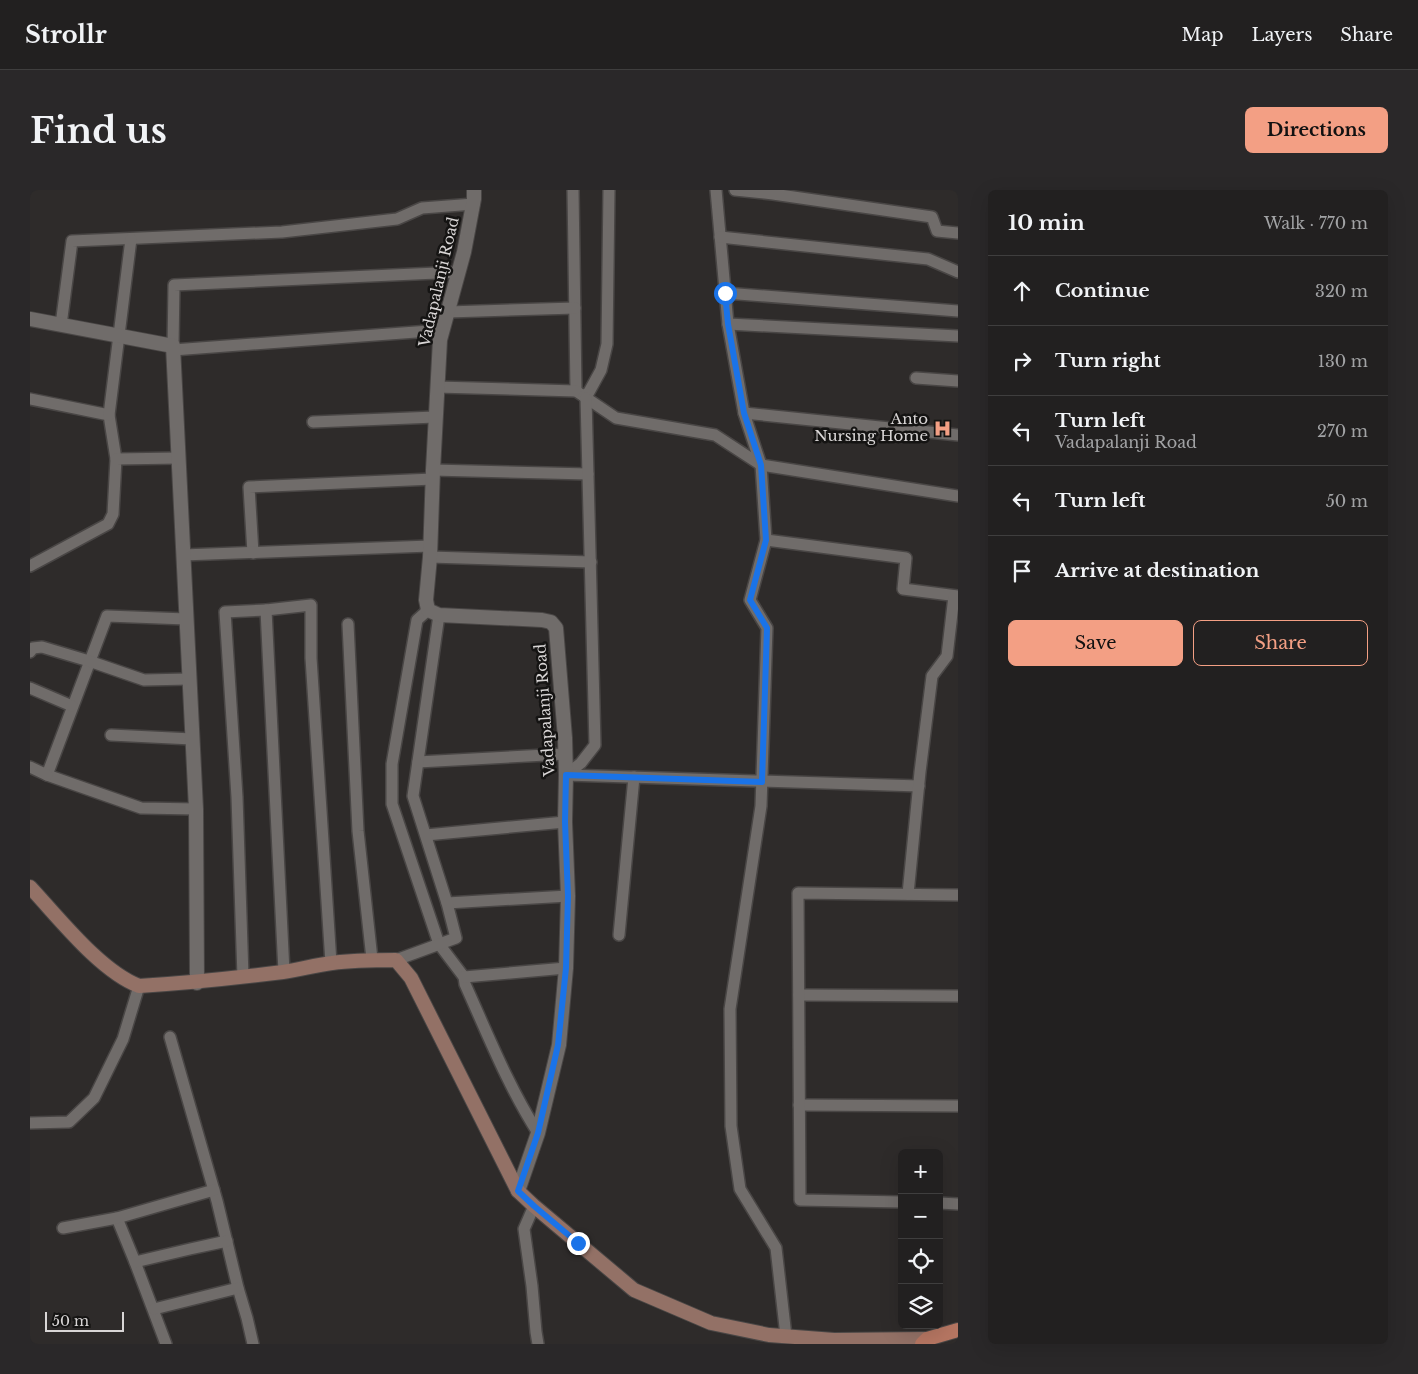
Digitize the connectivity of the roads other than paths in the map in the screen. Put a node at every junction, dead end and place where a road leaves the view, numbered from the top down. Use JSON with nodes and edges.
{"nodes":[{"id":1,"x":573,"y":190,"type":"edge"},
{"id":2,"x":609,"y":190,"type":"edge"},
{"id":3,"x":716,"y":190,"type":"edge"},
{"id":4,"x":734,"y":190,"type":"edge"},
{"id":5,"x":474,"y":197,"type":"edge"},
{"id":6,"x":958,"y":233,"type":"edge"},
{"id":7,"x":720,"y":237,"type":"junction"},
{"id":8,"x":131,"y":239,"type":"junction"},
{"id":9,"x":459,"y":272,"type":"junction"},
{"id":10,"x":958,"y":272,"type":"edge"},
{"id":11,"x":725,"y":293,"type":"junction"},
{"id":12,"x":574,"y":308,"type":"junction"},
{"id":13,"x":958,"y":311,"type":"edge"},
{"id":14,"x":448,"y":312,"type":"junction"},
{"id":15,"x":30,"y":319,"type":"edge"},
{"id":16,"x":728,"y":324,"type":"junction"},
{"id":17,"x":61,"y":325,"type":"junction"},
{"id":18,"x":442,"y":330,"type":"junction"},
{"id":19,"x":119,"y":336,"type":"junction"},
{"id":20,"x":958,"y":336,"type":"edge"},
{"id":21,"x":173,"y":348,"type":"junction"},
{"id":22,"x":916,"y":378,"type":"dead end"},
{"id":23,"x":958,"y":381,"type":"edge"},
{"id":24,"x":437,"y":387,"type":"junction"},
{"id":25,"x":582,"y":395,"type":"junction"},
{"id":26,"x":30,"y":399,"type":"edge"},
{"id":27,"x":744,"y":413,"type":"junction"},
{"id":28,"x":109,"y":415,"type":"junction"},
{"id":29,"x":435,"y":417,"type":"junction"},
{"id":30,"x":314,"y":422,"type":"dead end"},
{"id":31,"x":958,"y":435,"type":"edge"},
{"id":32,"x":116,"y":458,"type":"junction"},
{"id":33,"x":178,"y":458,"type":"junction"},
{"id":34,"x":761,"y":465,"type":"junction"},
{"id":35,"x":433,"y":474,"type":"junction"},
{"id":36,"x":588,"y":474,"type":"junction"},
{"id":37,"x":958,"y":496,"type":"edge"},
{"id":38,"x":766,"y":540,"type":"junction"},
{"id":39,"x":430,"y":551,"type":"junction"},
{"id":40,"x":253,"y":552,"type":"junction"},
{"id":41,"x":183,"y":555,"type":"junction"},
{"id":42,"x":591,"y":562,"type":"junction"},
{"id":43,"x":30,"y":566,"type":"edge"},
{"id":44,"x":956,"y":596,"type":"edge"},
{"id":45,"x":266,"y":610,"type":"junction"},
{"id":46,"x":433,"y":612,"type":"junction"},
{"id":47,"x":186,"y":620,"type":"junction"},
{"id":48,"x":348,"y":624,"type":"dead end"},
{"id":49,"x":30,"y":652,"type":"edge"},
{"id":50,"x":89,"y":661,"type":"junction"},
{"id":51,"x":189,"y":679,"type":"junction"},
{"id":52,"x":30,"y":688,"type":"edge"},
{"id":53,"x":72,"y":706,"type":"junction"},
{"id":54,"x":111,"y":735,"type":"dead end"},
{"id":55,"x":192,"y":740,"type":"junction"},
{"id":56,"x":565,"y":754,"type":"junction"},
{"id":57,"x":418,"y":762,"type":"junction"},
{"id":58,"x":30,"y":767,"type":"edge"},
{"id":59,"x":46,"y":775,"type":"junction"},
{"id":60,"x":566,"y":775,"type":"junction"},
{"id":61,"x":634,"y":777,"type":"junction"},
{"id":62,"x":762,"y":782,"type":"junction"},
{"id":63,"x":919,"y":786,"type":"junction"},
{"id":64,"x":196,"y":809,"type":"junction"},
{"id":65,"x":565,"y":822,"type":"junction"},
{"id":66,"x":426,"y":835,"type":"junction"},
{"id":67,"x":30,"y":887,"type":"edge"},
{"id":68,"x":908,"y":894,"type":"junction"},
{"id":69,"x":958,"y":895,"type":"edge"},
{"id":70,"x":568,"y":896,"type":"junction"},
{"id":71,"x":447,"y":903,"type":"junction"},
{"id":72,"x":619,"y":935,"type":"dead end"},
{"id":73,"x":439,"y":944,"type":"junction"},
{"id":74,"x":372,"y":960,"type":"junction"},
{"id":75,"x":396,"y":960,"type":"junction"},
{"id":76,"x":331,"y":963,"type":"junction"},
{"id":77,"x":566,"y":968,"type":"junction"},
{"id":78,"x":284,"y":972,"type":"junction"},
{"id":79,"x":243,"y":977,"type":"junction"},
{"id":80,"x":464,"y":977,"type":"junction"},
{"id":81,"x":197,"y":983,"type":"junction"},
{"id":82,"x":139,"y":986,"type":"junction"},
{"id":83,"x":798,"y":994,"type":"junction"},
{"id":84,"x":958,"y":996,"type":"edge"},
{"id":85,"x":170,"y":1037,"type":"dead end"},
{"id":86,"x":799,"y":1105,"type":"junction"},
{"id":87,"x":958,"y":1106,"type":"edge"},
{"id":88,"x":30,"y":1123,"type":"edge"},
{"id":89,"x":538,"y":1133,"type":"junction"},
{"id":90,"x":214,"y":1190,"type":"junction"},
{"id":91,"x":518,"y":1191,"type":"junction"},
{"id":92,"x":898,"y":1202,"type":"edge"},
{"id":93,"x":943,"y":1203,"type":"edge"},
{"id":94,"x":958,"y":1204,"type":"edge"},
{"id":95,"x":534,"y":1206,"type":"junction"},
{"id":96,"x":117,"y":1218,"type":"junction"},
{"id":97,"x":63,"y":1228,"type":"dead end"},
{"id":98,"x":227,"y":1241,"type":"junction"},
{"id":99,"x":135,"y":1262,"type":"junction"},
{"id":100,"x":238,"y":1288,"type":"junction"},
{"id":101,"x":154,"y":1309,"type":"junction"},
{"id":102,"x":958,"y":1330,"type":"edge"},
{"id":103,"x":786,"y":1336,"type":"junction"},
{"id":104,"x":925,"y":1342,"type":"edge"},
{"id":105,"x":166,"y":1344,"type":"edge"},
{"id":106,"x":253,"y":1344,"type":"edge"},
{"id":107,"x":538,"y":1344,"type":"edge"}],
"edges":[{"from":1,"to":12,"type":"street"},
{"from":2,"to":25,"type":"street"},
{"from":3,"to":7,"type":"street"},
{"from":4,"to":6,"type":"street"},
{"from":5,"to":8,"type":"street"},
{"from":5,"to":9,"type":"street","name":"Vadapalanji Road"},
{"from":7,"to":10,"type":"street"},
{"from":7,"to":11,"type":"street"},
{"from":8,"to":17,"type":"street"},
{"from":8,"to":19,"type":"street"},
{"from":9,"to":14,"type":"street","name":"Vadapalanji Road"},
{"from":9,"to":21,"type":"street"},
{"from":11,"to":13,"type":"street"},
{"from":11,"to":16,"type":"street"},
{"from":12,"to":14,"type":"street"},
{"from":12,"to":25,"type":"street"},
{"from":14,"to":18,"type":"street","name":"Vadapalanji Road"},
{"from":15,"to":17,"type":"street"},
{"from":16,"to":20,"type":"street"},
{"from":16,"to":27,"type":"street"},
{"from":17,"to":19,"type":"street"},
{"from":18,"to":21,"type":"street"},
{"from":18,"to":24,"type":"street","name":"Vadapalanji Road"},
{"from":19,"to":21,"type":"street"},
{"from":19,"to":28,"type":"street"},
{"from":21,"to":33,"type":"street"},
{"from":22,"to":23,"type":"street"},
{"from":24,"to":25,"type":"street"},
{"from":24,"to":29,"type":"street","name":"Vadapalanji Road"},
{"from":25,"to":34,"type":"street"},
{"from":25,"to":36,"type":"street"},
{"from":26,"to":28,"type":"street"},
{"from":27,"to":31,"type":"street"},
{"from":27,"to":34,"type":"street"},
{"from":28,"to":32,"type":"street"},
{"from":29,"to":30,"type":"street"},
{"from":29,"to":35,"type":"street","name":"Vadapalanji Road"},
{"from":32,"to":33,"type":"street"},
{"from":32,"to":43,"type":"street"},
{"from":33,"to":41,"type":"street"},
{"from":34,"to":37,"type":"street"},
{"from":34,"to":38,"type":"street"},
{"from":35,"to":36,"type":"street"},
{"from":35,"to":39,"type":"street","name":"Vadapalanji Road"},
{"from":35,"to":40,"type":"street"},
{"from":36,"to":42,"type":"street"},
{"from":38,"to":44,"type":"street"},
{"from":38,"to":62,"type":"street"},
{"from":39,"to":40,"type":"street"},
{"from":39,"to":42,"type":"street"},
{"from":39,"to":46,"type":"street","name":"Vadapalanji Road"},
{"from":40,"to":41,"type":"street"},
{"from":41,"to":47,"type":"street"},
{"from":42,"to":60,"type":"street"},
{"from":44,"to":63,"type":"street"},
{"from":45,"to":76,"type":"street"},
{"from":45,"to":78,"type":"street"},
{"from":45,"to":79,"type":"street"},
{"from":46,"to":56,"type":"street","name":"Vadapalanji Road"},
{"from":46,"to":57,"type":"street"},
{"from":46,"to":73,"type":"street"},
{"from":47,"to":50,"type":"street"},
{"from":47,"to":51,"type":"street"},
{"from":48,"to":74,"type":"street"},
{"from":49,"to":50,"type":"street"},
{"from":50,"to":51,"type":"street"},
{"from":50,"to":53,"type":"street"},
{"from":51,"to":55,"type":"street"},
{"from":52,"to":53,"type":"street"},
{"from":53,"to":59,"type":"street"},
{"from":54,"to":55,"type":"street"},
{"from":55,"to":64,"type":"street"},
{"from":56,"to":57,"type":"street"},
{"from":56,"to":60,"type":"street","name":"Vadapalanji Road"},
{"from":57,"to":66,"type":"street"},
{"from":58,"to":59,"type":"street"},
{"from":59,"to":64,"type":"street"},
{"from":60,"to":61,"type":"street"},
{"from":60,"to":65,"type":"street","name":"Vadapalanji Road"},
{"from":61,"to":62,"type":"street"},
{"from":61,"to":72,"type":"street"},
{"from":62,"to":63,"type":"street"},
{"from":62,"to":103,"type":"street"},
{"from":63,"to":68,"type":"street"},
{"from":64,"to":81,"type":"street"},
{"from":65,"to":66,"type":"street"},
{"from":65,"to":70,"type":"street","name":"Vadapalanji Road"},
{"from":66,"to":71,"type":"street"},
{"from":67,"to":82,"type":"main road"},
{"from":68,"to":69,"type":"street"},
{"from":68,"to":83,"type":"street"},
{"from":70,"to":71,"type":"street"},
{"from":70,"to":77,"type":"street","name":"Vadapalanji Road"},
{"from":71,"to":73,"type":"street"},
{"from":73,"to":75,"type":"street"},
{"from":73,"to":80,"type":"street"},
{"from":74,"to":75,"type":"main road"},
{"from":74,"to":76,"type":"main road"},
{"from":75,"to":91,"type":"main road"},
{"from":76,"to":78,"type":"main road"},
{"from":77,"to":80,"type":"street"},
{"from":77,"to":89,"type":"street","name":"Vadapalanji Road"},
{"from":78,"to":79,"type":"main road"},
{"from":79,"to":81,"type":"main road"},
{"from":80,"to":89,"type":"street"},
{"from":81,"to":82,"type":"main road"},
{"from":82,"to":88,"type":"street"},
{"from":83,"to":84,"type":"street"},
{"from":83,"to":86,"type":"street"},
{"from":85,"to":90,"type":"street"},
{"from":86,"to":87,"type":"street"},
{"from":86,"to":92,"type":"street"},
{"from":89,"to":91,"type":"street","name":"Vadapalanji Road"},
{"from":90,"to":96,"type":"street"},
{"from":90,"to":98,"type":"street"},
{"from":91,"to":95,"type":"main road"},
{"from":93,"to":94,"type":"street"},
{"from":95,"to":103,"type":"main road"},
{"from":95,"to":107,"type":"street"},
{"from":96,"to":97,"type":"street"},
{"from":96,"to":99,"type":"street"},
{"from":98,"to":99,"type":"street"},
{"from":98,"to":100,"type":"street"},
{"from":99,"to":101,"type":"street"},
{"from":100,"to":101,"type":"street"},
{"from":100,"to":106,"type":"street"},
{"from":101,"to":105,"type":"street"},
{"from":102,"to":104,"type":"main road"},
{"from":103,"to":104,"type":"main road"}]}
